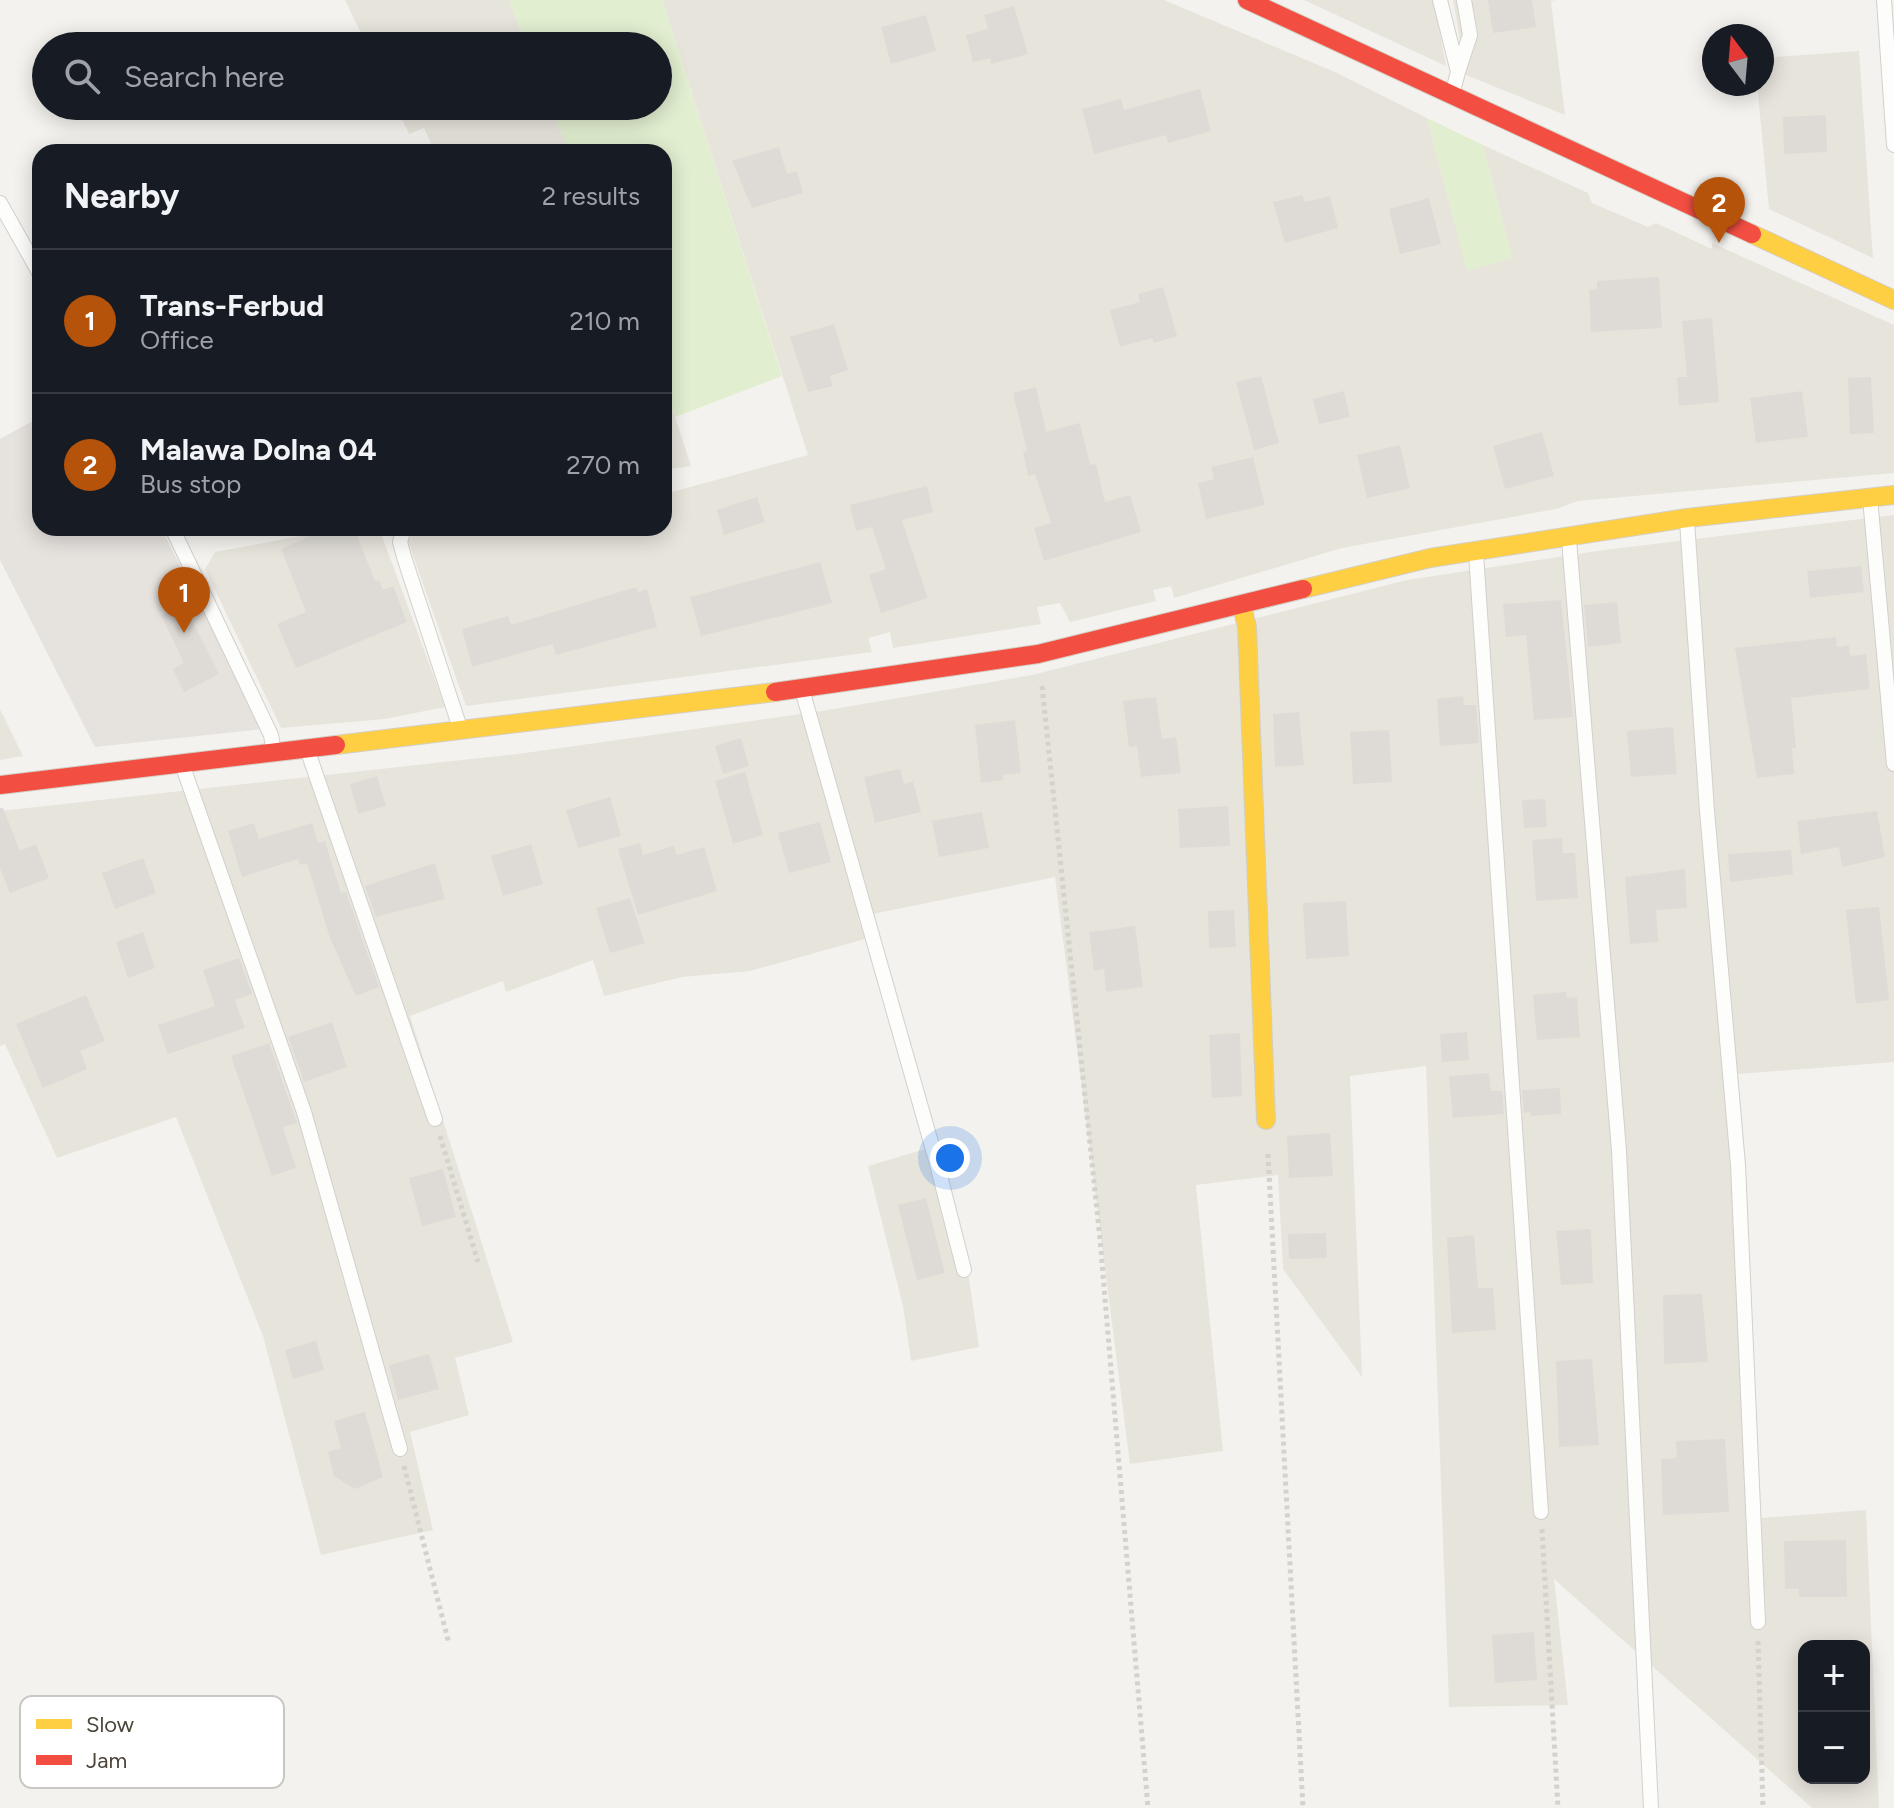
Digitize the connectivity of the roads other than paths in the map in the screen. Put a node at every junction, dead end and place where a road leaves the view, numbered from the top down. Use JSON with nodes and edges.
{"nodes":[{"id":1,"x":1247,"y":0,"type":"edge"},
{"id":2,"x":1440,"y":0,"type":"edge"},
{"id":3,"x":1464,"y":0,"type":"edge"},
{"id":4,"x":1884,"y":0,"type":"edge"},
{"id":5,"x":1275,"y":6,"type":"edge"},
{"id":6,"x":1458,"y":72,"type":"junction"},
{"id":7,"x":1452,"y":96,"type":"junction"},
{"id":8,"x":1894,"y":145,"type":"edge"},
{"id":9,"x":0,"y":203,"type":"edge"},
{"id":10,"x":32,"y":260,"type":"edge"},
{"id":11,"x":1894,"y":300,"type":"edge"},
{"id":12,"x":1894,"y":495,"type":"edge"},
{"id":13,"x":1870,"y":498,"type":"junction"},
{"id":14,"x":1687,"y":518,"type":"junction"},
{"id":15,"x":1569,"y":535,"type":"junction"},
{"id":16,"x":176,"y":536,"type":"edge"},
{"id":17,"x":402,"y":536,"type":"edge"},
{"id":18,"x":1476,"y":549,"type":"junction"},
{"id":19,"x":1242,"y":606,"type":"junction"},
{"id":20,"x":802,"y":689,"type":"junction"},
{"id":21,"x":462,"y":732,"type":"junction"},
{"id":22,"x":307,"y":749,"type":"junction"},
{"id":23,"x":273,"y":751,"type":"junction"},
{"id":24,"x":181,"y":761,"type":"junction"},
{"id":25,"x":1894,"y":764,"type":"edge"},
{"id":26,"x":0,"y":785,"type":"edge"},
{"id":27,"x":435,"y":1119,"type":"road end"},
{"id":28,"x":1266,"y":1120,"type":"road end"},
{"id":29,"x":964,"y":1270,"type":"dead end"},
{"id":30,"x":400,"y":1449,"type":"road end"},
{"id":31,"x":1541,"y":1512,"type":"road end"},
{"id":32,"x":1758,"y":1622,"type":"road end"},
{"id":33,"x":1651,"y":1808,"type":"edge"}],
"edges":[{"from":1,"to":5,"type":"street"},
{"from":2,"to":6,"type":"lane"},
{"from":3,"to":6,"type":"lane"},
{"from":4,"to":8,"type":"lane"},
{"from":5,"to":7,"type":"street"},
{"from":6,"to":7,"type":"lane"},
{"from":7,"to":11,"type":"street"},
{"from":9,"to":10,"type":"lane"},
{"from":12,"to":13,"type":"street"},
{"from":13,"to":14,"type":"street"},
{"from":13,"to":25,"type":"lane"},
{"from":14,"to":15,"type":"street"},
{"from":14,"to":32,"type":"lane"},
{"from":15,"to":18,"type":"street"},
{"from":15,"to":33,"type":"lane"},
{"from":16,"to":23,"type":"lane"},
{"from":17,"to":21,"type":"lane"},
{"from":18,"to":19,"type":"street"},
{"from":18,"to":31,"type":"lane"},
{"from":19,"to":20,"type":"street"},
{"from":19,"to":28,"type":"street"},
{"from":20,"to":21,"type":"street"},
{"from":20,"to":29,"type":"lane"},
{"from":21,"to":22,"type":"street"},
{"from":22,"to":23,"type":"street"},
{"from":22,"to":27,"type":"lane"},
{"from":23,"to":24,"type":"street"},
{"from":24,"to":26,"type":"street"},
{"from":24,"to":30,"type":"lane"}]}
